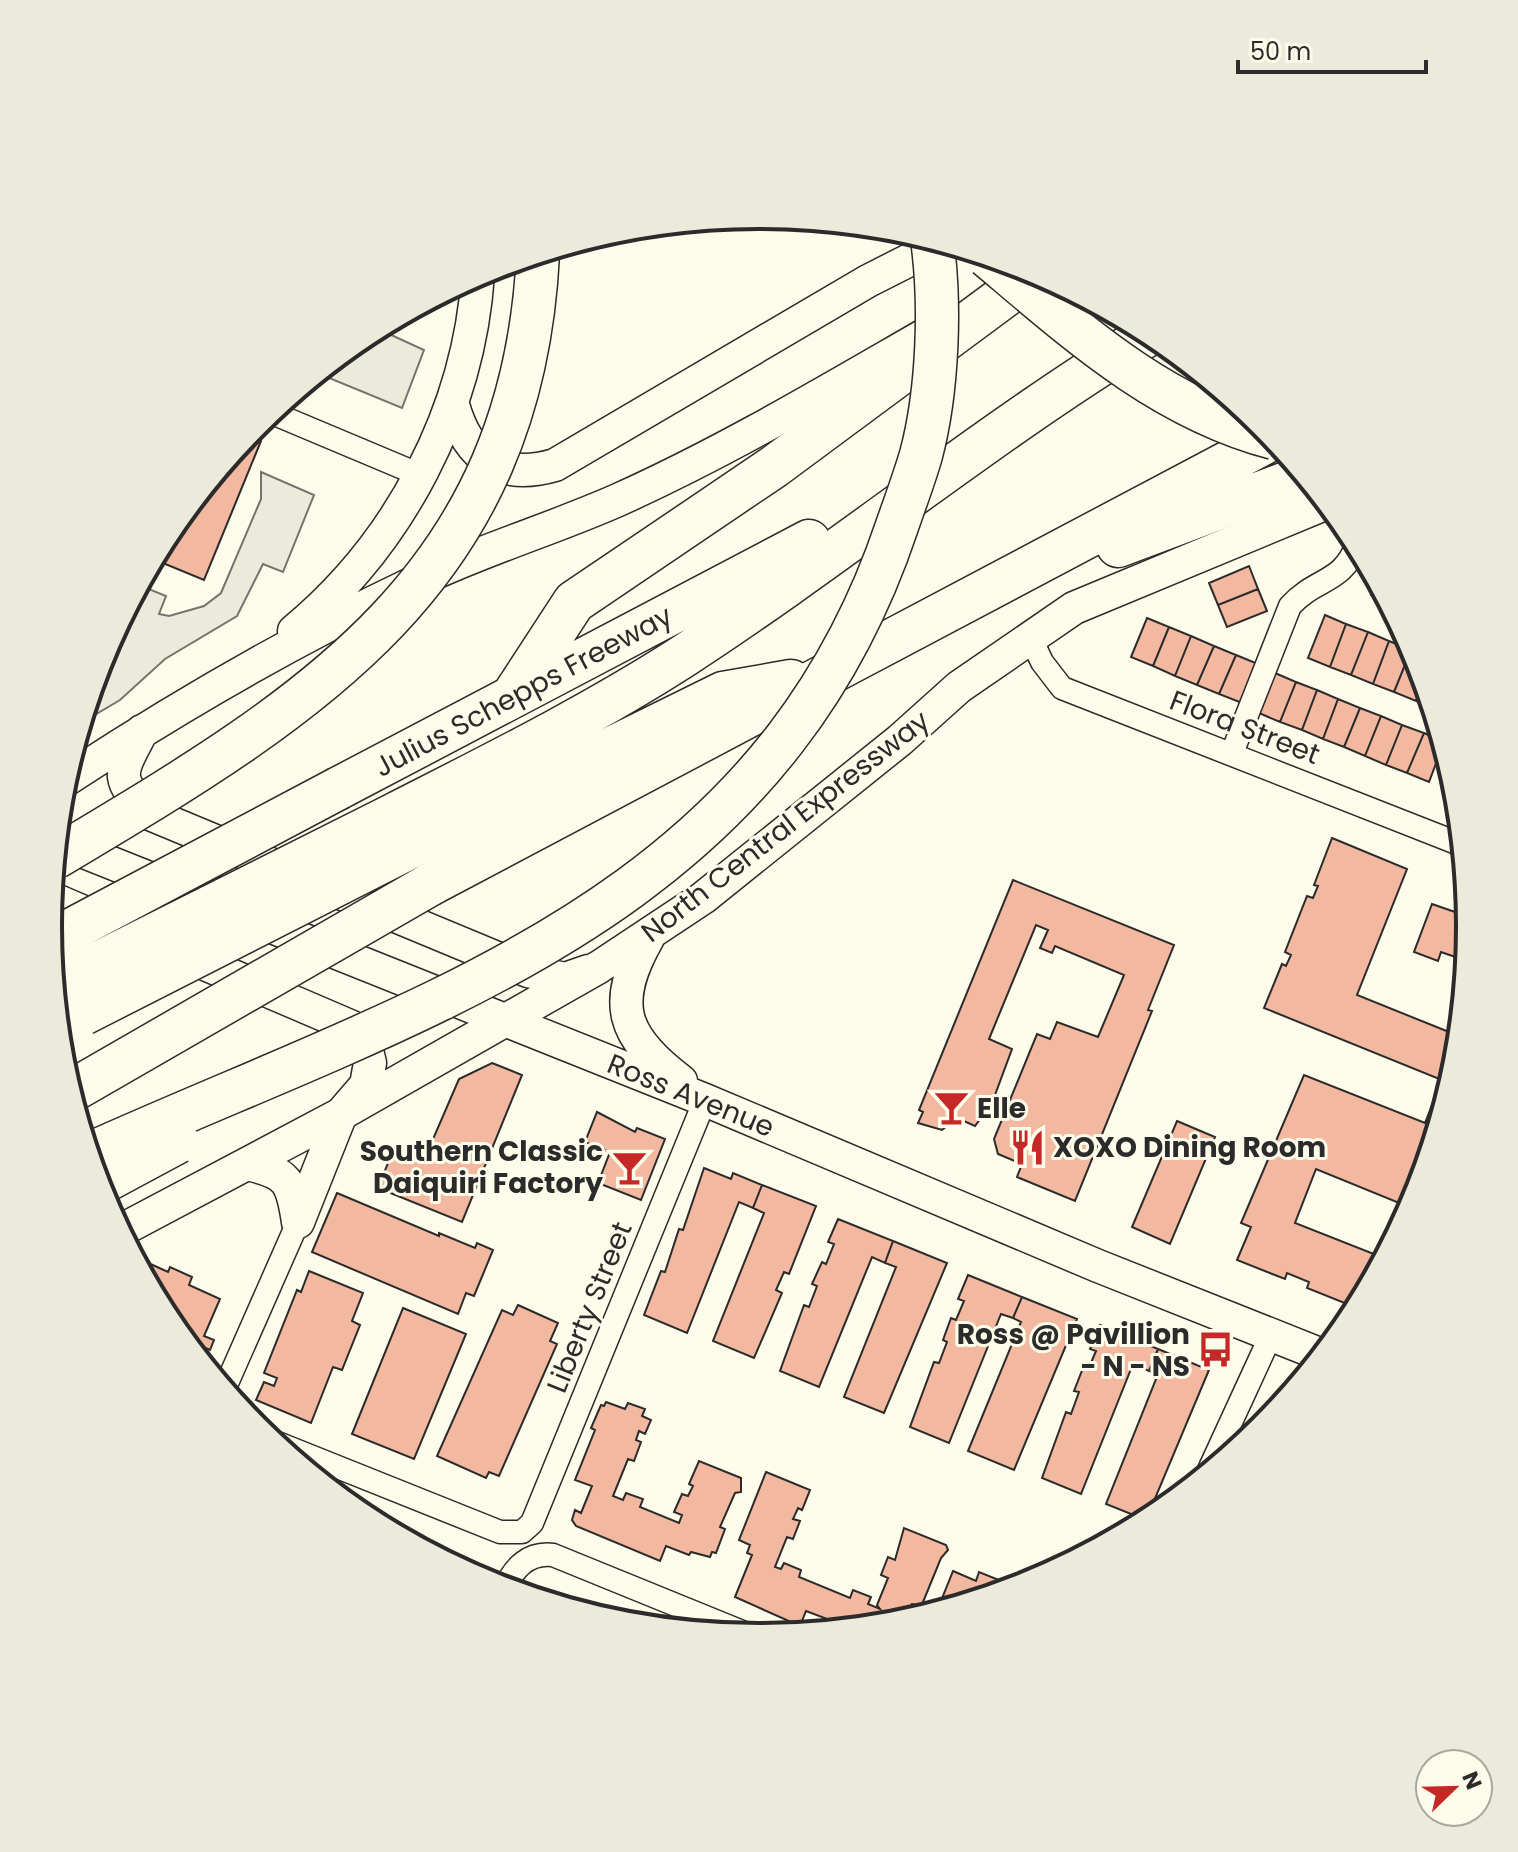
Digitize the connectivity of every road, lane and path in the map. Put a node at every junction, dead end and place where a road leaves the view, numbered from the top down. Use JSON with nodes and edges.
{"nodes":[{"id":1,"x":928,"y":250,"type":"edge"},
{"id":2,"x":934,"y":252,"type":"edge"},
{"id":3,"x":537,"y":266,"type":"edge"},
{"id":4,"x":1012,"y":277,"type":"edge"},
{"id":5,"x":1021,"y":280,"type":"edge"},
{"id":6,"x":1024,"y":281,"type":"edge"},
{"id":7,"x":476,"y":290,"type":"edge"},
{"id":8,"x":1138,"y":341,"type":"edge"},
{"id":9,"x":453,"y":405,"type":"junction"},
{"id":10,"x":283,"y":417,"type":"edge"},
{"id":11,"x":1247,"y":428,"type":"edge"},
{"id":12,"x":994,"y":435,"type":"junction"},
{"id":13,"x":1262,"y":444,"type":"edge"},
{"id":14,"x":420,"y":475,"type":"junction"},
{"id":15,"x":1294,"y":480,"type":"edge"},
{"id":16,"x":1316,"y":508,"type":"edge"},
{"id":17,"x":1351,"y":559,"type":"edge"},
{"id":18,"x":903,"y":635,"type":"junction"},
{"id":19,"x":1030,"y":636,"type":"junction"},
{"id":20,"x":828,"y":675,"type":"junction"},
{"id":21,"x":235,"y":679,"type":"junction"},
{"id":22,"x":512,"y":697,"type":"junction"},
{"id":23,"x":142,"y":731,"type":"junction"},
{"id":24,"x":1232,"y":753,"type":"junction"},
{"id":25,"x":80,"y":771,"type":"edge"},
{"id":26,"x":404,"y":830,"type":"junction"},
{"id":27,"x":1451,"y":840,"type":"edge"},
{"id":28,"x":67,"y":844,"type":"edge"},
{"id":29,"x":66,"y":851,"type":"edge"},
{"id":30,"x":63,"y":903,"type":"edge"},
{"id":31,"x":650,"y":934,"type":"junction"},
{"id":32,"x":62,"y":935,"type":"edge"},
{"id":33,"x":599,"y":967,"type":"junction"},
{"id":34,"x":66,"y":1000,"type":"edge"},
{"id":35,"x":430,"y":1005,"type":"junction"},
{"id":36,"x":505,"y":1022,"type":"junction"},
{"id":37,"x":81,"y":1086,"type":"edge"},
{"id":38,"x":705,"y":1100,"type":"junction"},
{"id":39,"x":341,"y":1114,"type":"junction"},
{"id":40,"x":99,"y":1150,"type":"edge"},
{"id":41,"x":247,"y":1164,"type":"junction"},
{"id":42,"x":110,"y":1179,"type":"edge"},
{"id":43,"x":298,"y":1222,"type":"junction"},
{"id":44,"x":130,"y":1226,"type":"edge"},
{"id":45,"x":1271,"y":1335,"type":"junction"},
{"id":46,"x":1311,"y":1351,"type":"edge"},
{"id":47,"x":229,"y":1379,"type":"edge"},
{"id":48,"x":1218,"y":1451,"type":"edge"},
{"id":49,"x":303,"y":1453,"type":"edge"},
{"id":50,"x":511,"y":1577,"type":"edge"},
{"id":51,"x":718,"y":1622,"type":"edge"}],
"edges":[{"from":1,"to":9,"type":"main road"},
{"from":2,"to":35,"type":"highway","bridge":true},
{"from":3,"to":29,"type":"highway","bridge":true},
{"from":4,"to":11,"type":"highway","bridge":true},
{"from":5,"to":21,"type":"main road"},
{"from":6,"to":22,"type":"highway"},
{"from":7,"to":9,"type":"main road"},
{"from":8,"to":12,"type":"highway"},
{"from":9,"to":14,"type":"main road"},
{"from":10,"to":14,"type":"street"},
{"from":12,"to":22,"type":"highway","name":"Julius Schepps Freeway"},
{"from":12,"to":26,"type":"highway"},
{"from":13,"to":18,"type":"highway"},
{"from":14,"to":21,"type":"main road"},
{"from":15,"to":18,"type":"highway"},
{"from":16,"to":19,"type":"main road","name":"North Central Expressway"},
{"from":17,"to":24,"type":"street"},
{"from":18,"to":20,"type":"highway"},
{"from":19,"to":24,"type":"street","name":"Flora Street"},
{"from":19,"to":31,"type":"main road","name":"North Central Expressway"},
{"from":20,"to":26,"type":"highway"},
{"from":20,"to":37,"type":"highway","bridge":true},
{"from":21,"to":23,"type":"main road"},
{"from":22,"to":32,"type":"highway","name":"Julius Schepps Freeway","bridge":true},
{"from":23,"to":25,"type":"main road"},
{"from":23,"to":33,"type":"main road"},
{"from":24,"to":27,"type":"street","name":"Flora Street"},
{"from":26,"to":34,"type":"highway","bridge":true},
{"from":28,"to":36,"type":"main road","name":"Ross Avenue"},
{"from":30,"to":39,"type":"main road"},
{"from":31,"to":33,"type":"main road","name":"North Central Expressway"},
{"from":31,"to":38,"type":"main road"},
{"from":33,"to":36,"type":"main road","name":"North Central Expressway"},
{"from":35,"to":40,"type":"highway","bridge":true},
{"from":35,"to":42,"type":"highway","bridge":true},
{"from":36,"to":38,"type":"main road","name":"Ross Avenue"},
{"from":36,"to":39,"type":"main road","name":"North Central Expressway"},
{"from":38,"to":45,"type":"main road","name":"Ross Avenue"},
{"from":38,"to":49,"type":"street","name":"Liberty Street"},
{"from":39,"to":41,"type":"main road","name":"North Central Expressway"},
{"from":39,"to":43,"type":"main road"},
{"from":41,"to":43,"type":"main road"},
{"from":41,"to":44,"type":"main road","name":"North Central Expressway"},
{"from":43,"to":47,"type":"street"},
{"from":45,"to":46,"type":"main road","name":"Ross Avenue"},
{"from":45,"to":48,"type":"street"},
{"from":50,"to":51,"type":"street"}]}
